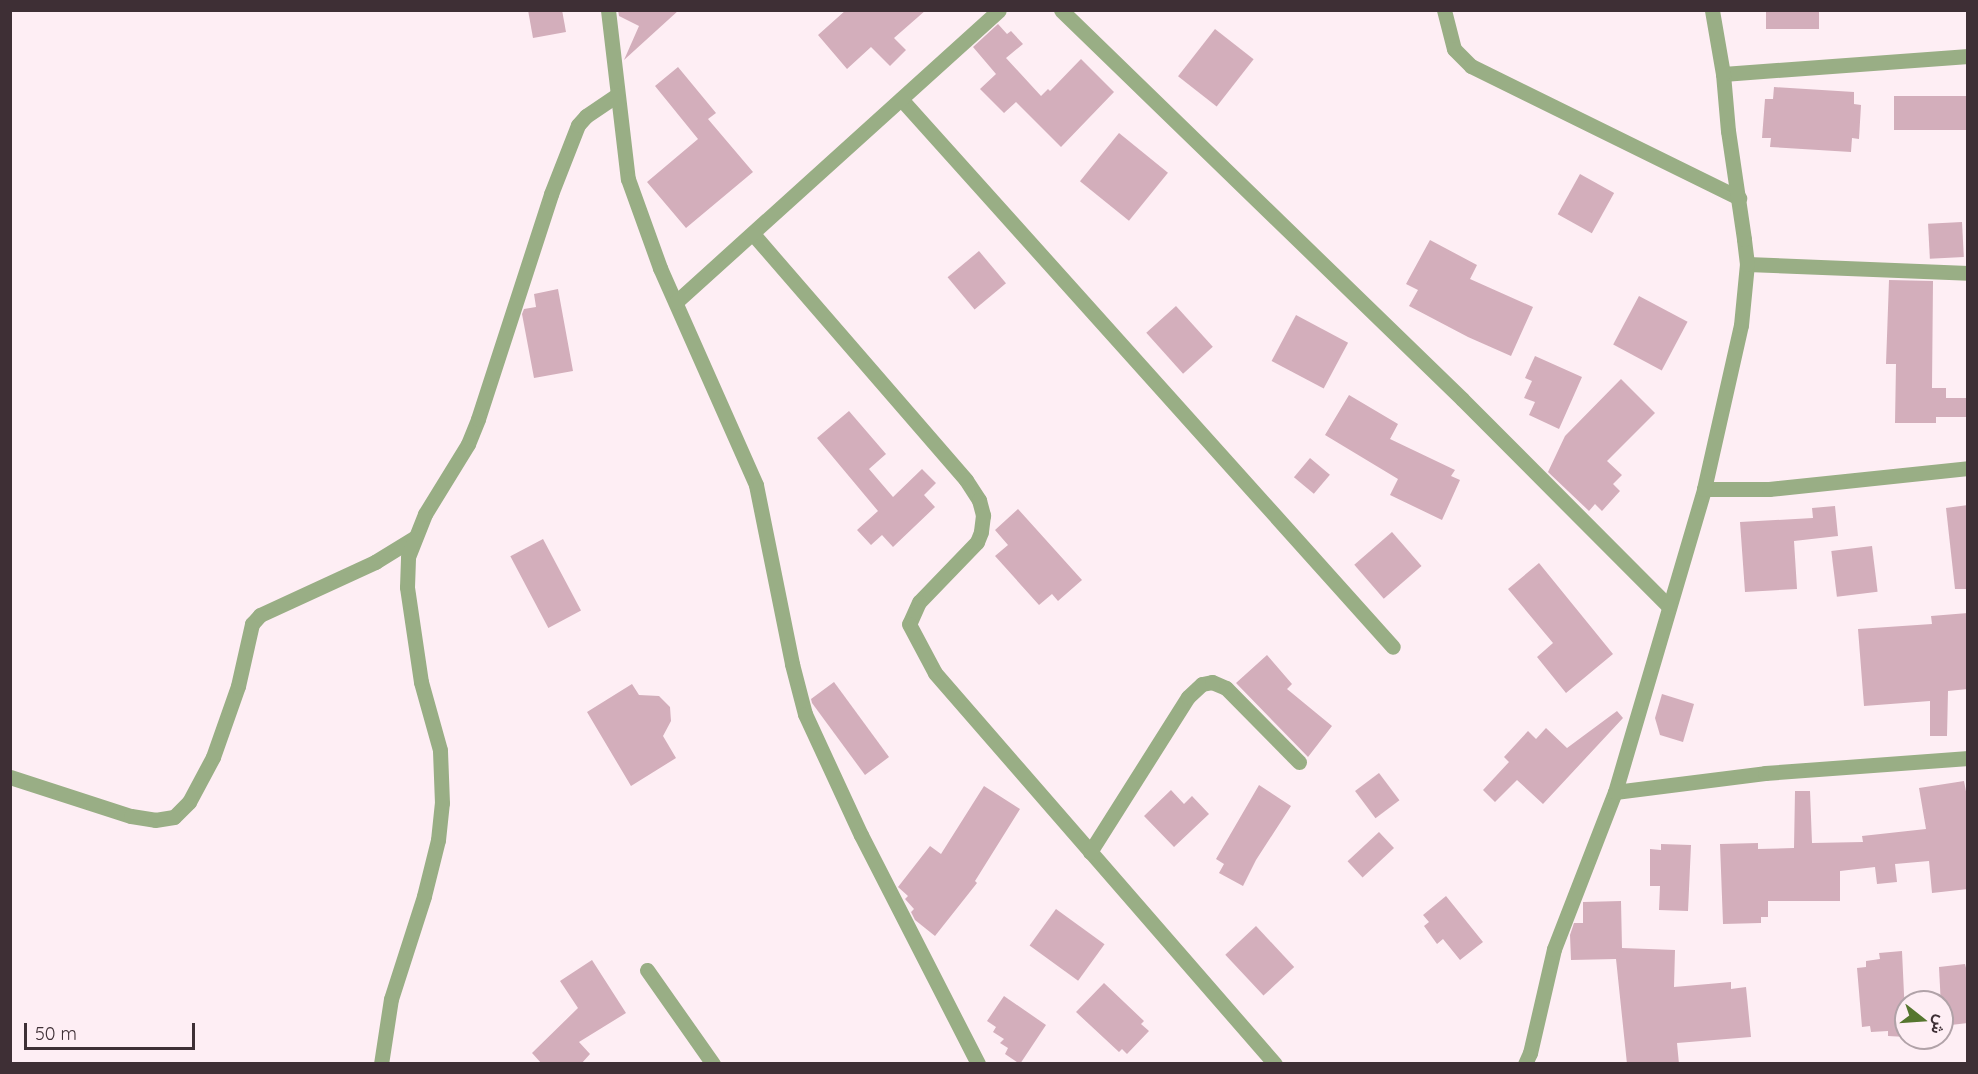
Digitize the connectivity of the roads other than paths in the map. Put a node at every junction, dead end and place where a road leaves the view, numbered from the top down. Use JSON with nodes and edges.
{"nodes":[{"id":1,"x":608,"y":10,"type":"edge"},
{"id":2,"x":999,"y":10,"type":"edge"},
{"id":3,"x":1061,"y":10,"type":"edge"},
{"id":4,"x":1444,"y":10,"type":"edge"},
{"id":5,"x":1712,"y":10,"type":"edge"},
{"id":6,"x":1968,"y":56,"type":"edge"},
{"id":7,"x":1723,"y":74,"type":"junction"},
{"id":8,"x":617,"y":95,"type":"junction"},
{"id":9,"x":900,"y":99,"type":"junction"},
{"id":10,"x":1738,"y":198,"type":"junction"},
{"id":11,"x":753,"y":234,"type":"junction"},
{"id":12,"x":1747,"y":264,"type":"junction"},
{"id":13,"x":1968,"y":273,"type":"edge"},
{"id":14,"x":676,"y":302,"type":"junction"},
{"id":15,"x":1968,"y":468,"type":"edge"},
{"id":16,"x":1704,"y":489,"type":"junction"},
{"id":17,"x":414,"y":538,"type":"junction"},
{"id":18,"x":1669,"y":607,"type":"junction"},
{"id":19,"x":1393,"y":647,"type":"dead end"},
{"id":20,"x":1968,"y":758,"type":"edge"},
{"id":21,"x":1299,"y":762,"type":"dead end"},
{"id":22,"x":10,"y":777,"type":"edge"},
{"id":23,"x":1615,"y":792,"type":"junction"},
{"id":24,"x":1090,"y":852,"type":"junction"},
{"id":25,"x":647,"y":970,"type":"dead end"},
{"id":26,"x":381,"y":1064,"type":"edge"},
{"id":27,"x":713,"y":1064,"type":"edge"},
{"id":28,"x":978,"y":1064,"type":"edge"},
{"id":29,"x":1275,"y":1064,"type":"edge"},
{"id":30,"x":1525,"y":1064,"type":"edge"}],
"edges":[{"from":1,"to":8,"type":"street"},
{"from":2,"to":9,"type":"street"},
{"from":3,"to":18,"type":"street"},
{"from":4,"to":10,"type":"street"},
{"from":5,"to":7,"type":"street"},
{"from":6,"to":7,"type":"street"},
{"from":7,"to":10,"type":"street"},
{"from":8,"to":14,"type":"street"},
{"from":8,"to":17,"type":"street"},
{"from":9,"to":11,"type":"street"},
{"from":9,"to":19,"type":"street"},
{"from":10,"to":12,"type":"street"},
{"from":11,"to":14,"type":"street"},
{"from":11,"to":24,"type":"street"},
{"from":12,"to":13,"type":"street"},
{"from":12,"to":16,"type":"street"},
{"from":14,"to":28,"type":"street"},
{"from":15,"to":16,"type":"street"},
{"from":16,"to":18,"type":"street"},
{"from":17,"to":22,"type":"street"},
{"from":17,"to":26,"type":"street"},
{"from":18,"to":23,"type":"street"},
{"from":20,"to":23,"type":"street"},
{"from":21,"to":24,"type":"street"},
{"from":23,"to":30,"type":"street"},
{"from":24,"to":29,"type":"street"},
{"from":25,"to":27,"type":"street"}]}
